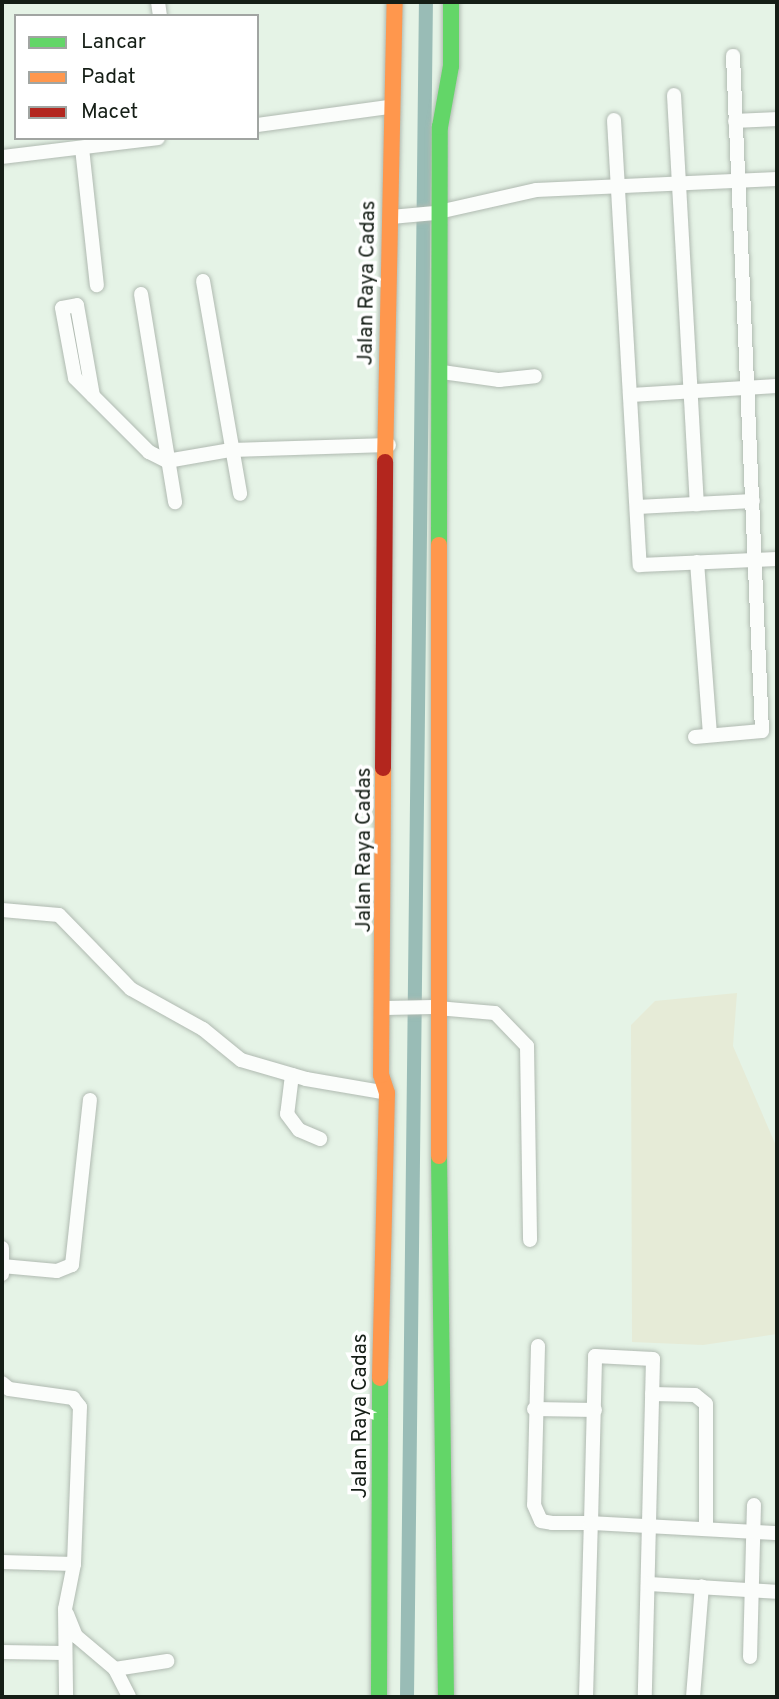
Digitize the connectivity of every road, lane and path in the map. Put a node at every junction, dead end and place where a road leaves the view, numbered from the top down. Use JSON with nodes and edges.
{"nodes":[{"id":1,"x":395,"y":2,"type":"edge"},
{"id":2,"x":451,"y":2,"type":"edge"},
{"id":3,"x":733,"y":56,"type":"dead end"},
{"id":4,"x":674,"y":95,"type":"dead end"},
{"id":5,"x":389,"y":107,"type":"junction"},
{"id":6,"x":777,"y":119,"type":"edge"},
{"id":7,"x":614,"y":120,"type":"dead end"},
{"id":8,"x":735,"y":121,"type":"junction"},
{"id":9,"x":259,"y":125,"type":"edge"},
{"id":10,"x":144,"y":140,"type":"edge"},
{"id":11,"x":82,"y":148,"type":"junction"},
{"id":12,"x":2,"y":157,"type":"edge"},
{"id":13,"x":777,"y":179,"type":"edge"},
{"id":14,"x":737,"y":181,"type":"junction"},
{"id":15,"x":680,"y":183,"type":"junction"},
{"id":16,"x":618,"y":186,"type":"junction"},
{"id":17,"x":439,"y":212,"type":"junction"},
{"id":18,"x":399,"y":216,"type":"junction"},
{"id":19,"x":204,"y":281,"type":"dead end"},
{"id":20,"x":97,"y":285,"type":"dead end"},
{"id":21,"x":141,"y":293,"type":"dead end"},
{"id":22,"x":442,"y":372,"type":"junction"},
{"id":23,"x":535,"y":376,"type":"dead end"},
{"id":24,"x":777,"y":386,"type":"edge"},
{"id":25,"x":746,"y":388,"type":"junction"},
{"id":26,"x":691,"y":391,"type":"junction"},
{"id":27,"x":631,"y":395,"type":"junction"},
{"id":28,"x":93,"y":396,"type":"junction"},
{"id":29,"x":389,"y":445,"type":"junction"},
{"id":30,"x":230,"y":450,"type":"junction"},
{"id":31,"x":167,"y":461,"type":"junction"},
{"id":32,"x":240,"y":494,"type":"dead end"},
{"id":33,"x":753,"y":501,"type":"junction"},
{"id":34,"x":175,"y":502,"type":"dead end"},
{"id":35,"x":697,"y":504,"type":"junction"},
{"id":36,"x":638,"y":507,"type":"junction"},
{"id":37,"x":777,"y":559,"type":"edge"},
{"id":38,"x":755,"y":560,"type":"junction"},
{"id":39,"x":697,"y":562,"type":"junction"},
{"id":40,"x":2,"y":911,"type":"edge"},
{"id":41,"x":392,"y":1007,"type":"junction"},
{"id":42,"x":435,"y":1007,"type":"junction"},
{"id":43,"x":292,"y":1075,"type":"junction"},
{"id":44,"x":387,"y":1093,"type":"junction"},
{"id":45,"x":90,"y":1100,"type":"dead end"},
{"id":46,"x":320,"y":1139,"type":"dead end"},
{"id":47,"x":530,"y":1240,"type":"dead end"},
{"id":48,"x":2,"y":1248,"type":"edge"},
{"id":49,"x":2,"y":1266,"type":"edge"},
{"id":50,"x":2,"y":1274,"type":"edge"},
{"id":51,"x":538,"y":1346,"type":"dead end"},
{"id":52,"x":2,"y":1383,"type":"edge"},
{"id":53,"x":652,"y":1394,"type":"junction"},
{"id":54,"x":534,"y":1409,"type":"junction"},
{"id":55,"x":595,"y":1410,"type":"junction"},
{"id":56,"x":754,"y":1505,"type":"dead end"},
{"id":57,"x":591,"y":1523,"type":"junction"},
{"id":58,"x":650,"y":1525,"type":"junction"},
{"id":59,"x":706,"y":1529,"type":"junction"},
{"id":60,"x":754,"y":1532,"type":"junction"},
{"id":61,"x":777,"y":1533,"type":"edge"},
{"id":62,"x":2,"y":1562,"type":"edge"},
{"id":63,"x":74,"y":1564,"type":"junction"},
{"id":64,"x":648,"y":1584,"type":"junction"},
{"id":65,"x":702,"y":1587,"type":"junction"},
{"id":66,"x":752,"y":1592,"type":"junction"},
{"id":67,"x":777,"y":1592,"type":"edge"},
{"id":68,"x":65,"y":1609,"type":"junction"},
{"id":69,"x":2,"y":1652,"type":"edge"},
{"id":70,"x":63,"y":1653,"type":"junction"},
{"id":71,"x":750,"y":1657,"type":"dead end"},
{"id":72,"x":167,"y":1661,"type":"dead end"},
{"id":73,"x":115,"y":1669,"type":"junction"},
{"id":74,"x":66,"y":1697,"type":"edge"},
{"id":75,"x":129,"y":1697,"type":"edge"},
{"id":76,"x":379,"y":1697,"type":"edge"},
{"id":77,"x":446,"y":1697,"type":"edge"},
{"id":78,"x":586,"y":1697,"type":"edge"},
{"id":79,"x":645,"y":1697,"type":"edge"},
{"id":80,"x":693,"y":1697,"type":"edge"}],
"edges":[{"from":1,"to":5,"type":"street","name":"Jalan Raya Cadas"},
{"from":2,"to":17,"type":"street"},
{"from":3,"to":8,"type":"street"},
{"from":4,"to":15,"type":"street"},
{"from":5,"to":9,"type":"street"},
{"from":5,"to":18,"type":"street","name":"Jalan Raya Cadas"},
{"from":6,"to":8,"type":"street"},
{"from":7,"to":16,"type":"street"},
{"from":8,"to":14,"type":"street"},
{"from":10,"to":11,"type":"street"},
{"from":11,"to":12,"type":"street"},
{"from":11,"to":20,"type":"street"},
{"from":13,"to":14,"type":"street"},
{"from":14,"to":15,"type":"street"},
{"from":14,"to":25,"type":"street"},
{"from":15,"to":16,"type":"street"},
{"from":15,"to":26,"type":"street"},
{"from":16,"to":17,"type":"street"},
{"from":16,"to":27,"type":"street"},
{"from":17,"to":18,"type":"street"},
{"from":17,"to":22,"type":"street"},
{"from":18,"to":29,"type":"street","name":"Jalan Raya Cadas"},
{"from":19,"to":30,"type":"street"},
{"from":21,"to":31,"type":"street"},
{"from":22,"to":23,"type":"street"},
{"from":22,"to":42,"type":"street"},
{"from":24,"to":25,"type":"street"},
{"from":25,"to":26,"type":"street"},
{"from":25,"to":33,"type":"street"},
{"from":26,"to":27,"type":"street"},
{"from":26,"to":35,"type":"street"},
{"from":27,"to":36,"type":"street"},
{"from":28,"to":28,"type":"street"},
{"from":28,"to":31,"type":"street"},
{"from":29,"to":30,"type":"street"},
{"from":29,"to":41,"type":"street","name":"Jalan Raya Cadas"},
{"from":30,"to":31,"type":"street"},
{"from":30,"to":32,"type":"street"},
{"from":31,"to":34,"type":"street"},
{"from":33,"to":35,"type":"street"},
{"from":33,"to":38,"type":"street"},
{"from":35,"to":36,"type":"street"},
{"from":36,"to":39,"type":"street"},
{"from":37,"to":38,"type":"street"},
{"from":38,"to":39,"type":"street"},
{"from":38,"to":39,"type":"street"},
{"from":40,"to":43,"type":"street"},
{"from":41,"to":42,"type":"street"},
{"from":41,"to":44,"type":"street","name":"Jalan Raya Cadas"},
{"from":42,"to":47,"type":"street"},
{"from":42,"to":77,"type":"street"},
{"from":43,"to":44,"type":"street"},
{"from":43,"to":46,"type":"street"},
{"from":44,"to":76,"type":"street","name":"Jalan Raya Cadas"},
{"from":45,"to":49,"type":"street"},
{"from":48,"to":49,"type":"street"},
{"from":49,"to":50,"type":"street"},
{"from":51,"to":54,"type":"street"},
{"from":52,"to":63,"type":"street"},
{"from":53,"to":55,"type":"street"},
{"from":53,"to":58,"type":"street"},
{"from":53,"to":59,"type":"street"},
{"from":54,"to":55,"type":"street"},
{"from":54,"to":57,"type":"street"},
{"from":55,"to":57,"type":"street"},
{"from":56,"to":60,"type":"street"},
{"from":57,"to":58,"type":"street"},
{"from":57,"to":78,"type":"street"},
{"from":58,"to":59,"type":"street"},
{"from":58,"to":64,"type":"street"},
{"from":59,"to":60,"type":"street"},
{"from":60,"to":61,"type":"street"},
{"from":60,"to":66,"type":"street"},
{"from":62,"to":63,"type":"street"},
{"from":63,"to":68,"type":"street"},
{"from":64,"to":65,"type":"street"},
{"from":64,"to":79,"type":"street"},
{"from":65,"to":66,"type":"street"},
{"from":65,"to":80,"type":"street"},
{"from":66,"to":67,"type":"street"},
{"from":66,"to":71,"type":"street"},
{"from":68,"to":70,"type":"street"},
{"from":68,"to":73,"type":"street"},
{"from":69,"to":70,"type":"street"},
{"from":70,"to":74,"type":"street"},
{"from":72,"to":73,"type":"street"},
{"from":73,"to":75,"type":"street"}]}
